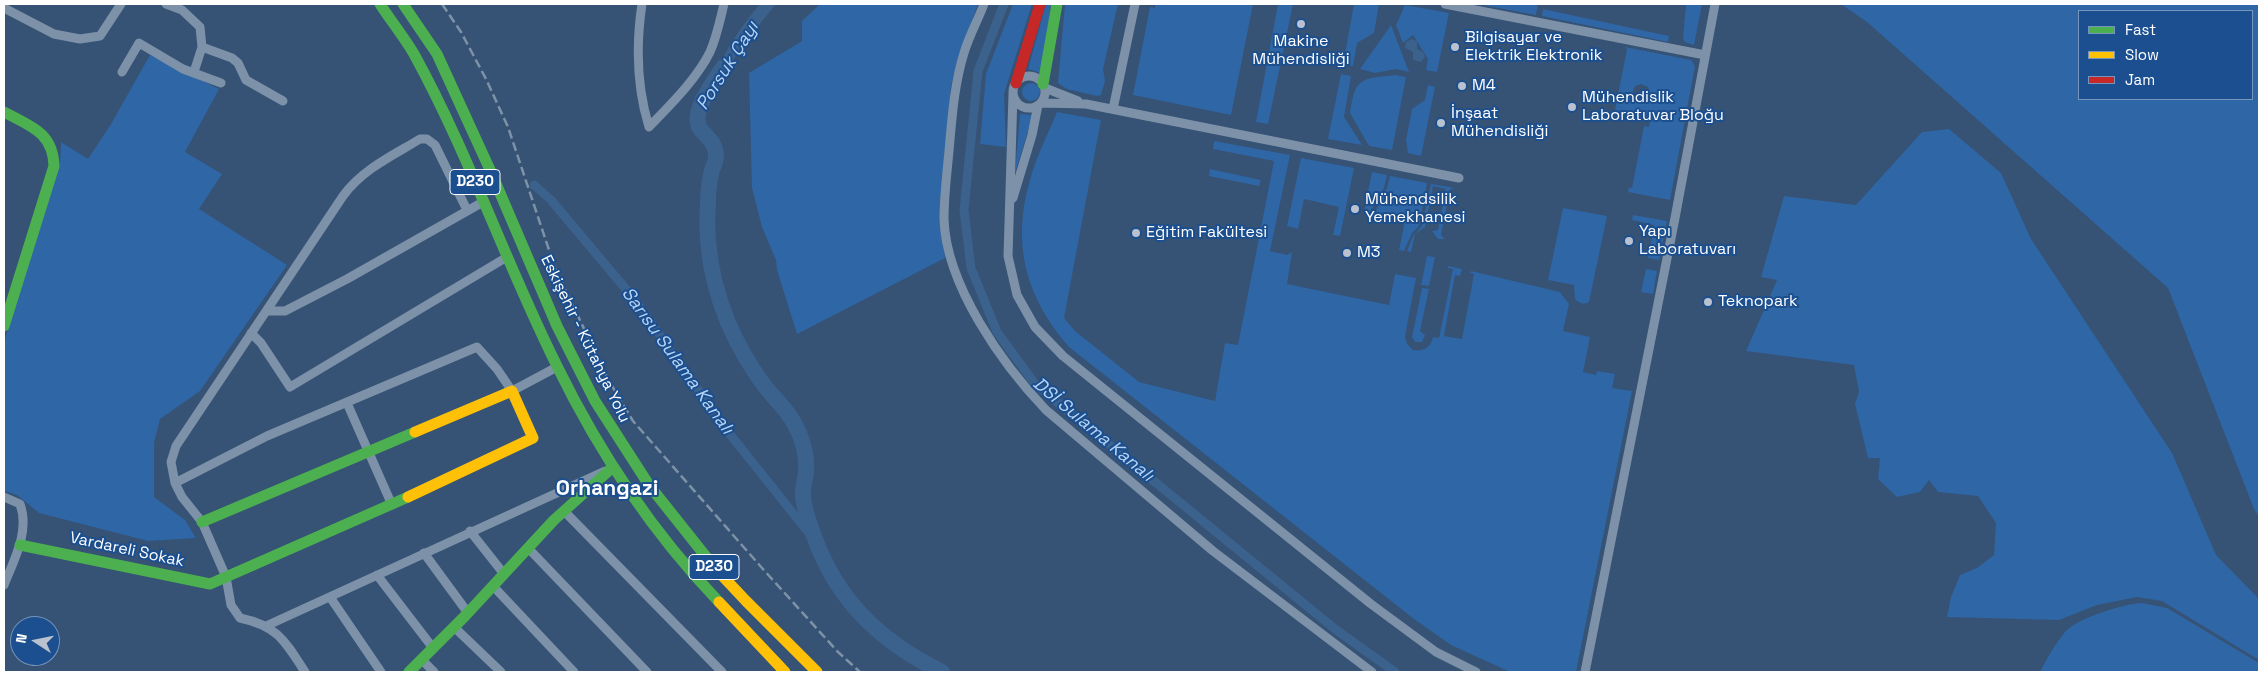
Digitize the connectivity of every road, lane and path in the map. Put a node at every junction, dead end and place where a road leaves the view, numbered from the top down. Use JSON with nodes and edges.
{"nodes":[{"id":1,"x":16,"y":4,"type":"edge"},
{"id":2,"x":121,"y":4,"type":"edge"},
{"id":3,"x":166,"y":4,"type":"edge"},
{"id":4,"x":380,"y":4,"type":"edge"},
{"id":5,"x":403,"y":4,"type":"edge"},
{"id":6,"x":642,"y":4,"type":"edge"},
{"id":7,"x":724,"y":4,"type":"edge"},
{"id":8,"x":984,"y":4,"type":"edge"},
{"id":9,"x":1040,"y":4,"type":"edge"},
{"id":10,"x":1057,"y":4,"type":"edge"},
{"id":11,"x":1135,"y":4,"type":"edge"},
{"id":12,"x":1445,"y":4,"type":"edge"},
{"id":13,"x":1715,"y":4,"type":"edge"},
{"id":14,"x":4,"y":7,"type":"edge"},
{"id":15,"x":202,"y":47,"type":"junction"},
{"id":16,"x":1705,"y":55,"type":"junction"},
{"id":17,"x":122,"y":72,"type":"dead end"},
{"id":18,"x":194,"y":72,"type":"junction"},
{"id":19,"x":221,"y":83,"type":"dead end"},
{"id":20,"x":1044,"y":86,"type":"junction"},
{"id":21,"x":1015,"y":88,"type":"junction"},
{"id":22,"x":283,"y":101,"type":"dead end"},
{"id":23,"x":1040,"y":104,"type":"junction"},
{"id":24,"x":1086,"y":104,"type":"junction"},
{"id":25,"x":1113,"y":109,"type":"junction"},
{"id":26,"x":4,"y":112,"type":"edge"},
{"id":27,"x":1459,"y":178,"type":"dead end"},
{"id":28,"x":483,"y":202,"type":"junction"},
{"id":29,"x":468,"y":210,"type":"junction"},
{"id":30,"x":1009,"y":210,"type":"junction"},
{"id":31,"x":507,"y":256,"type":"junction"},
{"id":32,"x":266,"y":311,"type":"junction"},
{"id":33,"x":4,"y":326,"type":"edge"},
{"id":34,"x":252,"y":333,"type":"junction"},
{"id":35,"x":572,"y":358,"type":"junction"},
{"id":36,"x":557,"y":367,"type":"junction"},
{"id":37,"x":512,"y":390,"type":"junction"},
{"id":38,"x":347,"y":403,"type":"junction"},
{"id":39,"x":368,"y":451,"type":"junction"},
{"id":40,"x":613,"y":467,"type":"junction"},
{"id":41,"x":175,"y":483,"type":"junction"},
{"id":42,"x":4,"y":497,"type":"edge"},
{"id":43,"x":392,"y":505,"type":"junction"},
{"id":44,"x":564,"y":511,"type":"junction"},
{"id":45,"x":202,"y":522,"type":"junction"},
{"id":46,"x":470,"y":531,"type":"junction"},
{"id":47,"x":20,"y":545,"type":"junction"},
{"id":48,"x":528,"y":548,"type":"junction"},
{"id":49,"x":424,"y":553,"type":"junction"},
{"id":50,"x":504,"y":574,"type":"junction"},
{"id":51,"x":377,"y":575,"type":"junction"},
{"id":52,"x":226,"y":577,"type":"junction"},
{"id":53,"x":4,"y":586,"type":"edge"},
{"id":54,"x":493,"y":586,"type":"junction"},
{"id":55,"x":330,"y":597,"type":"junction"},
{"id":56,"x":468,"y":612,"type":"junction"},
{"id":57,"x":266,"y":626,"type":"junction"},
{"id":58,"x":454,"y":627,"type":"junction"},
{"id":59,"x":433,"y":648,"type":"junction"},
{"id":60,"x":422,"y":660,"type":"junction"},
{"id":61,"x":305,"y":672,"type":"edge"},
{"id":62,"x":381,"y":672,"type":"edge"},
{"id":63,"x":409,"y":672,"type":"edge"},
{"id":64,"x":434,"y":672,"type":"edge"},
{"id":65,"x":501,"y":672,"type":"edge"},
{"id":66,"x":574,"y":672,"type":"edge"},
{"id":67,"x":647,"y":672,"type":"edge"},
{"id":68,"x":722,"y":672,"type":"edge"},
{"id":69,"x":785,"y":672,"type":"edge"},
{"id":70,"x":817,"y":672,"type":"edge"},
{"id":71,"x":1372,"y":672,"type":"edge"},
{"id":72,"x":1476,"y":672,"type":"edge"},
{"id":73,"x":1585,"y":672,"type":"edge"}],
"edges":[{"from":1,"to":14,"type":"street"},
{"from":2,"to":14,"type":"street"},
{"from":3,"to":15,"type":"street"},
{"from":4,"to":28,"type":"main road","name":"Eskişehir - Kütahya Yolu","number":"D230"},
{"from":5,"to":35,"type":"main road","name":"Eskişehir - Kütahya Yolu","number":"D230"},
{"from":6,"to":7,"type":"street"},
{"from":8,"to":71,"type":"street"},
{"from":9,"to":21,"type":"main road"},
{"from":10,"to":20,"type":"main road"},
{"from":11,"to":25,"type":"street"},
{"from":12,"to":16,"type":"street"},
{"from":13,"to":16,"type":"street"},
{"from":15,"to":18,"type":"street"},
{"from":15,"to":22,"type":"street"},
{"from":16,"to":73,"type":"street"},
{"from":17,"to":18,"type":"street"},
{"from":18,"to":19,"type":"street"},
{"from":20,"to":21,"type":"street"},
{"from":20,"to":23,"type":"street"},
{"from":20,"to":24,"type":"street"},
{"from":21,"to":23,"type":"street"},
{"from":21,"to":30,"type":"street"},
{"from":23,"to":24,"type":"street"},
{"from":23,"to":30,"type":"street"},
{"from":24,"to":25,"type":"street"},
{"from":25,"to":27,"type":"street"},
{"from":26,"to":33,"type":"main road"},
{"from":28,"to":29,"type":"street"},
{"from":28,"to":31,"type":"main road","name":"Eskişehir - Kütahya Yolu","number":"D230"},
{"from":29,"to":32,"type":"street"},
{"from":29,"to":32,"type":"street"},
{"from":30,"to":72,"type":"street"},
{"from":31,"to":34,"type":"street"},
{"from":31,"to":36,"type":"main road","name":"Eskişehir - Kütahya Yolu","number":"D230"},
{"from":32,"to":34,"type":"street"},
{"from":34,"to":41,"type":"street"},
{"from":35,"to":36,"type":"main road"},
{"from":35,"to":70,"type":"main road","name":"Eskişehir - Kütahya Yolu","number":"D230"},
{"from":36,"to":37,"type":"street"},
{"from":36,"to":40,"type":"main road","name":"Eskişehir - Kütahya Yolu","number":"D230"},
{"from":37,"to":38,"type":"street"},
{"from":37,"to":39,"type":"main road"},
{"from":37,"to":43,"type":"main road","name":"Vardareli Sokak"},
{"from":38,"to":39,"type":"street"},
{"from":38,"to":41,"type":"street"},
{"from":39,"to":43,"type":"street"},
{"from":39,"to":45,"type":"main road"},
{"from":40,"to":44,"type":"main road"},
{"from":40,"to":46,"type":"street"},
{"from":40,"to":69,"type":"main road","name":"Eskişehir - Kütahya Yolu","number":"D230"},
{"from":41,"to":45,"type":"street"},
{"from":42,"to":47,"type":"street"},
{"from":43,"to":52,"type":"main road","name":"Vardareli Sokak"},
{"from":44,"to":48,"type":"main road"},
{"from":44,"to":68,"type":"street"},
{"from":45,"to":52,"type":"street"},
{"from":46,"to":49,"type":"street"},
{"from":46,"to":50,"type":"street"},
{"from":47,"to":52,"type":"main road","name":"Vardareli Sokak"},
{"from":47,"to":53,"type":"street"},
{"from":48,"to":50,"type":"main road"},
{"from":48,"to":67,"type":"street"},
{"from":49,"to":51,"type":"street"},
{"from":49,"to":56,"type":"street"},
{"from":50,"to":54,"type":"main road"},
{"from":51,"to":55,"type":"street"},
{"from":51,"to":59,"type":"street"},
{"from":52,"to":57,"type":"street"},
{"from":54,"to":56,"type":"main road"},
{"from":54,"to":66,"type":"street"},
{"from":55,"to":57,"type":"street"},
{"from":55,"to":62,"type":"street"},
{"from":56,"to":58,"type":"main road"},
{"from":57,"to":61,"type":"street"},
{"from":58,"to":59,"type":"main road"},
{"from":58,"to":65,"type":"street"},
{"from":59,"to":60,"type":"main road"},
{"from":60,"to":63,"type":"main road"},
{"from":60,"to":64,"type":"street"}]}
